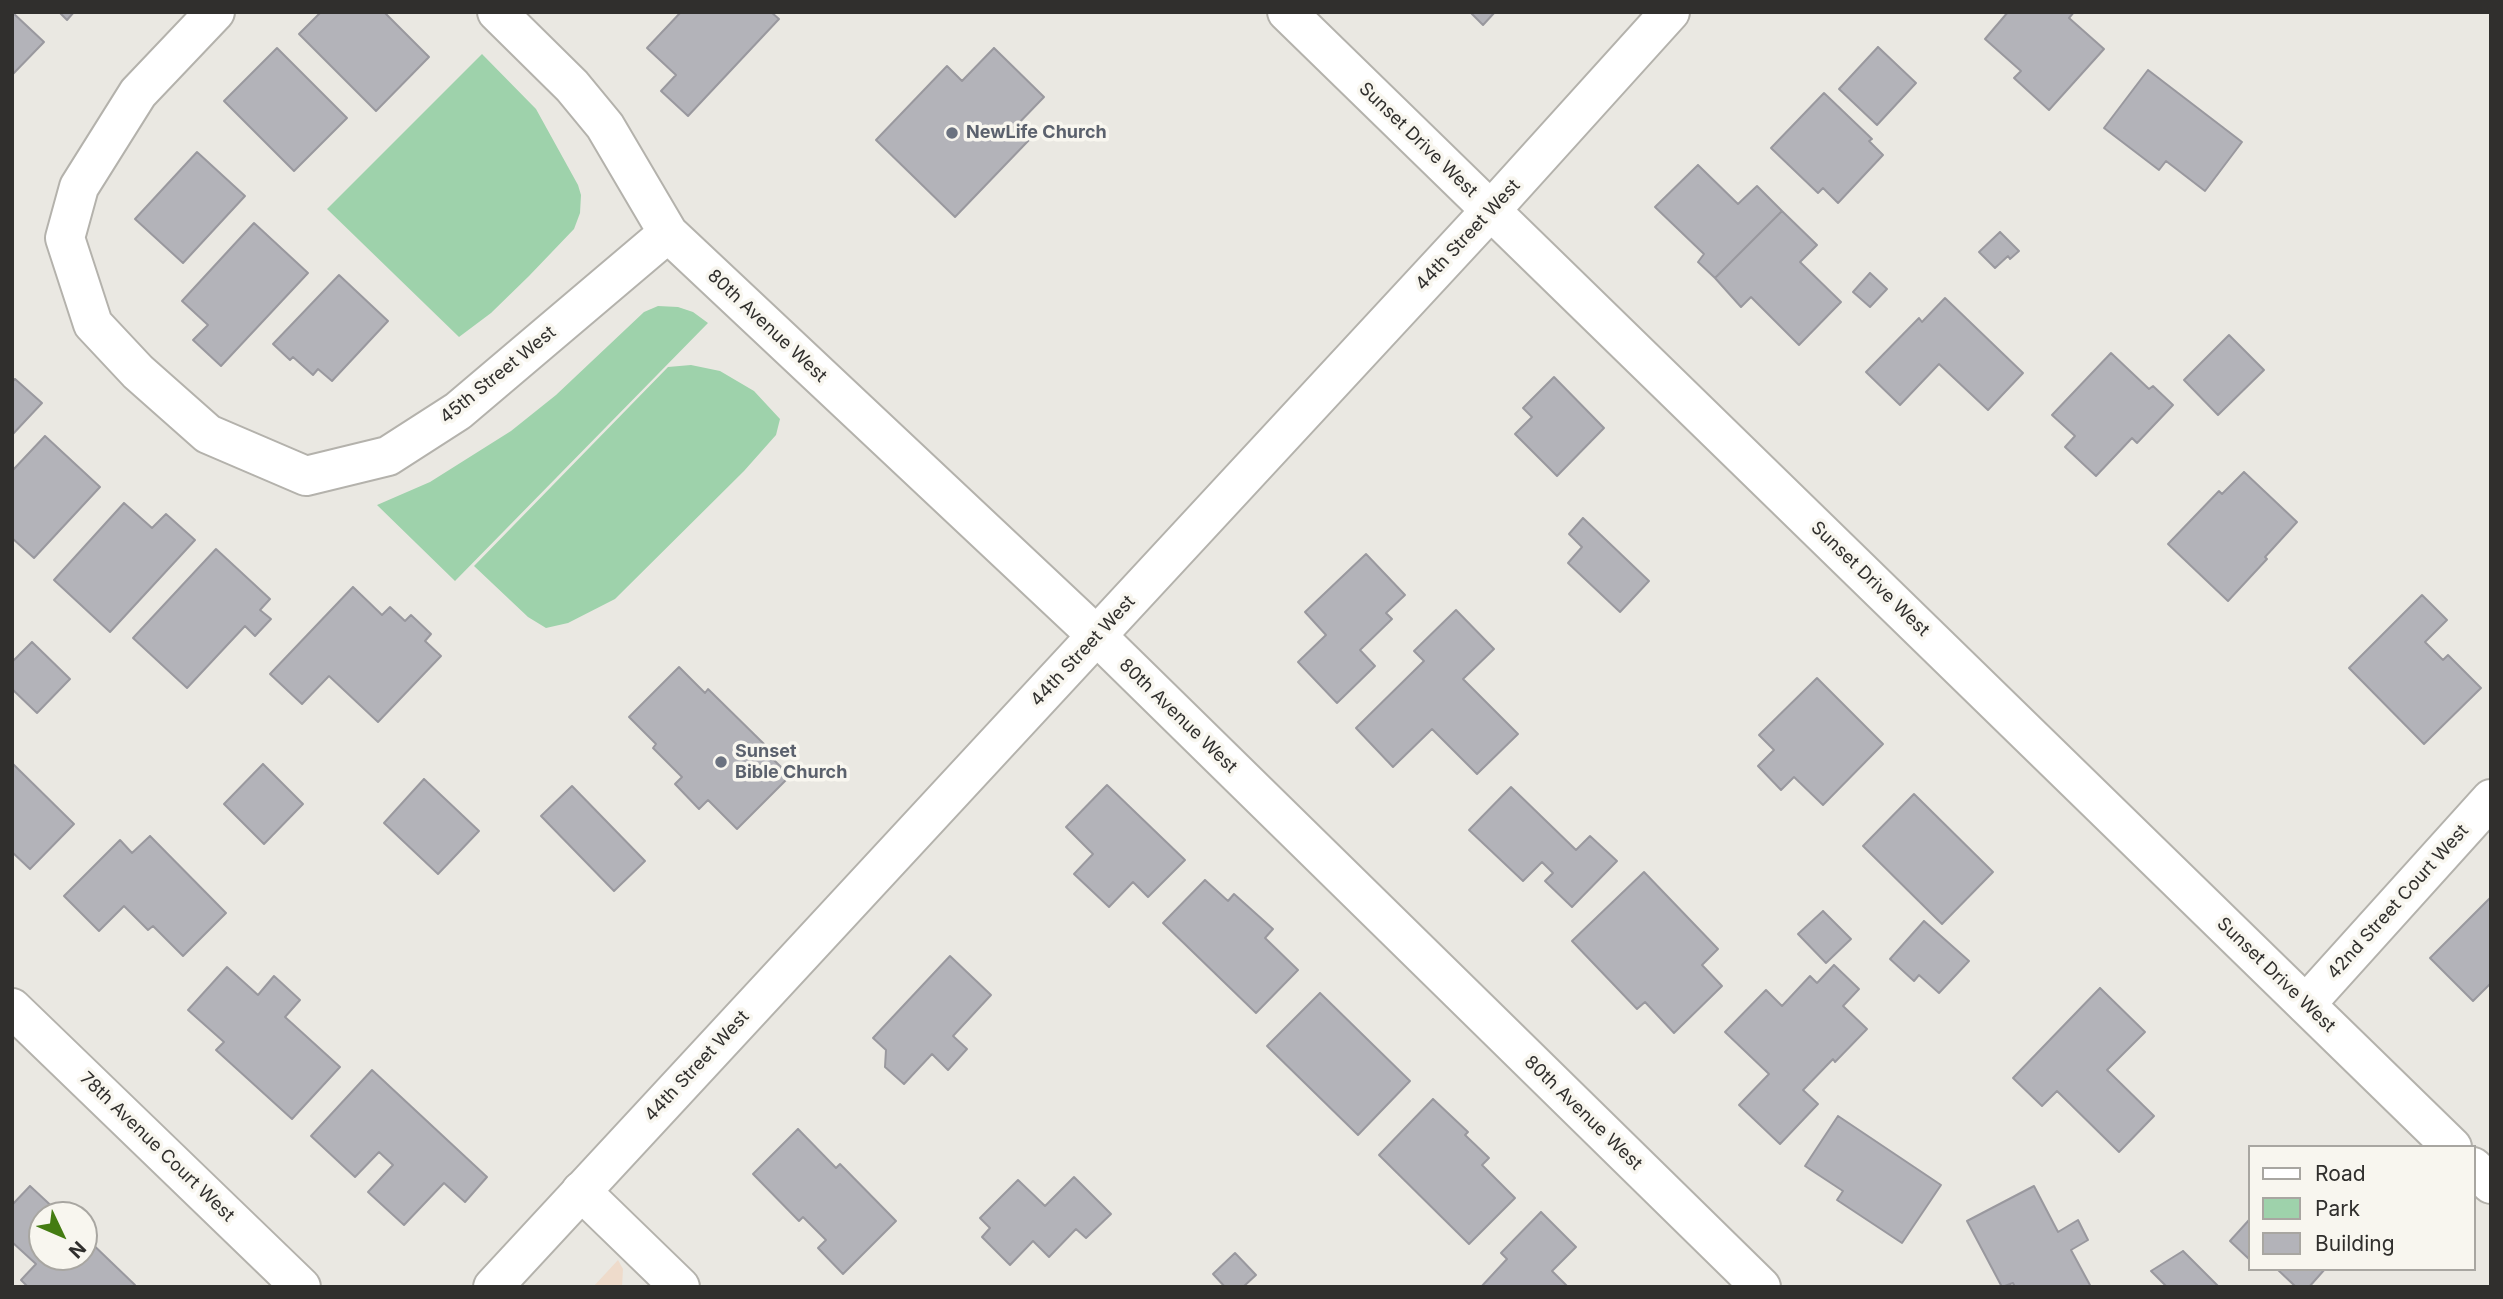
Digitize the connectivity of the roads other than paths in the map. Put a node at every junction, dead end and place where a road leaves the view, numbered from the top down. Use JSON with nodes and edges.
{"nodes":[{"id":1,"x":215,"y":12,"type":"edge"},
{"id":2,"x":497,"y":12,"type":"edge"},
{"id":3,"x":1287,"y":12,"type":"edge"},
{"id":4,"x":1670,"y":12,"type":"edge"},
{"id":5,"x":1491,"y":210,"type":"junction"},
{"id":6,"x":668,"y":233,"type":"junction"},
{"id":7,"x":1097,"y":636,"type":"junction"},
{"id":8,"x":2491,"y":799,"type":"edge"},
{"id":9,"x":2306,"y":1004,"type":"junction"},
{"id":10,"x":12,"y":1007,"type":"edge"},
{"id":11,"x":2450,"y":1145,"type":"edge"},
{"id":12,"x":2475,"y":1169,"type":"edge"},
{"id":13,"x":2491,"y":1184,"type":"edge"},
{"id":14,"x":581,"y":1191,"type":"junction"},
{"id":15,"x":301,"y":1287,"type":"edge"},
{"id":16,"x":493,"y":1287,"type":"edge"},
{"id":17,"x":680,"y":1287,"type":"edge"},
{"id":18,"x":1761,"y":1287,"type":"edge"}],
"edges":[{"from":1,"to":6,"type":"street","name":"45th Street West"},
{"from":2,"to":6,"type":"street","name":"80th Avenue West"},
{"from":3,"to":5,"type":"street","name":"Sunset Drive West"},
{"from":4,"to":5,"type":"street","name":"44th Street West"},
{"from":5,"to":7,"type":"street","name":"44th Street West"},
{"from":5,"to":9,"type":"street","name":"Sunset Drive West"},
{"from":6,"to":7,"type":"street","name":"80th Avenue West"},
{"from":7,"to":14,"type":"street","name":"44th Street West"},
{"from":7,"to":18,"type":"street","name":"80th Avenue West"},
{"from":8,"to":9,"type":"street","name":"42nd Street Court West"},
{"from":9,"to":11,"type":"street","name":"Sunset Drive West"},
{"from":10,"to":15,"type":"street","name":"78th Avenue Court West"},
{"from":12,"to":13,"type":"street"},
{"from":14,"to":16,"type":"street","name":"44th Street West"},
{"from":14,"to":17,"type":"street"}]}
